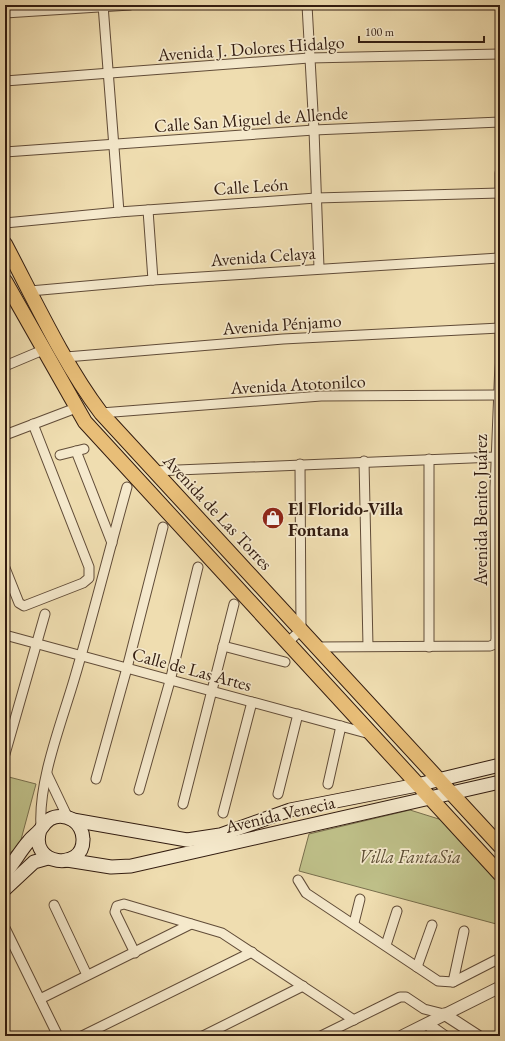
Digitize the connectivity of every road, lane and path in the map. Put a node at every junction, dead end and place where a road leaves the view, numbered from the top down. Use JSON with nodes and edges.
{"nodes":[{"id":1,"x":130,"y":5,"type":"edge"},
{"id":2,"x":307,"y":5,"type":"edge"},
{"id":3,"x":103,"y":6,"type":"edge"},
{"id":4,"x":5,"y":13,"type":"edge"},
{"id":5,"x":500,"y":54,"type":"edge"},
{"id":6,"x":309,"y":58,"type":"junction"},
{"id":7,"x":108,"y":73,"type":"junction"},
{"id":8,"x":5,"y":81,"type":"edge"},
{"id":9,"x":500,"y":122,"type":"edge"},
{"id":10,"x":314,"y":130,"type":"junction"},
{"id":11,"x":113,"y":144,"type":"junction"},
{"id":12,"x":5,"y":152,"type":"edge"},
{"id":13,"x":500,"y":174,"type":"edge"},
{"id":14,"x":500,"y":193,"type":"edge"},
{"id":15,"x":316,"y":198,"type":"junction"},
{"id":16,"x":148,"y":210,"type":"junction"},
{"id":17,"x":119,"y":212,"type":"junction"},
{"id":18,"x":5,"y":223,"type":"edge"},
{"id":19,"x":5,"y":244,"type":"edge"},
{"id":20,"x":499,"y":258,"type":"junction"},
{"id":21,"x":319,"y":268,"type":"junction"},
{"id":22,"x":153,"y":280,"type":"junction"},
{"id":23,"x":6,"y":287,"type":"edge"},
{"id":24,"x":30,"y":291,"type":"junction"},
{"id":25,"x":500,"y":328,"type":"edge"},
{"id":26,"x":43,"y":350,"type":"junction"},
{"id":27,"x":66,"y":357,"type":"junction"},
{"id":28,"x":500,"y":363,"type":"edge"},
{"id":29,"x":5,"y":366,"type":"edge"},
{"id":30,"x":498,"y":395,"type":"junction"},
{"id":31,"x":76,"y":408,"type":"junction"},
{"id":32,"x":101,"y":413,"type":"junction"},
{"id":33,"x":33,"y":424,"type":"junction"},
{"id":34,"x":5,"y":435,"type":"edge"},
{"id":35,"x":60,"y":455,"type":"dead end"},
{"id":36,"x":495,"y":457,"type":"junction"},
{"id":37,"x":429,"y":459,"type":"junction"},
{"id":38,"x":364,"y":462,"type":"junction"},
{"id":39,"x":300,"y":464,"type":"junction"},
{"id":40,"x":154,"y":471,"type":"junction"},
{"id":41,"x":127,"y":487,"type":"dead end"},
{"id":42,"x":497,"y":488,"type":"edge"},
{"id":43,"x":163,"y":527,"type":"dead end"},
{"id":44,"x":112,"y":543,"type":"junction"},
{"id":45,"x":198,"y":567,"type":"dead end"},
{"id":46,"x":5,"y":568,"type":"edge"},
{"id":47,"x":234,"y":604,"type":"dead end"},
{"id":48,"x":45,"y":614,"type":"dead end"},
{"id":49,"x":301,"y":630,"type":"junction"},
{"id":50,"x":5,"y":635,"type":"edge"},
{"id":51,"x":287,"y":643,"type":"junction"},
{"id":52,"x":36,"y":644,"type":"junction"},
{"id":53,"x":223,"y":646,"type":"junction"},
{"id":54,"x":368,"y":646,"type":"junction"},
{"id":55,"x":317,"y":647,"type":"junction"},
{"id":56,"x":429,"y":647,"type":"junction"},
{"id":57,"x":81,"y":656,"type":"junction"},
{"id":58,"x":285,"y":662,"type":"dead end"},
{"id":59,"x":127,"y":668,"type":"junction"},
{"id":60,"x":170,"y":681,"type":"junction"},
{"id":61,"x":211,"y":691,"type":"junction"},
{"id":62,"x":252,"y":702,"type":"junction"},
{"id":63,"x":298,"y":714,"type":"junction"},
{"id":64,"x":341,"y":726,"type":"junction"},
{"id":65,"x":370,"y":734,"type":"junction"},
{"id":66,"x":6,"y":754,"type":"edge"},
{"id":67,"x":500,"y":765,"type":"edge"},
{"id":68,"x":47,"y":774,"type":"junction"},
{"id":69,"x":96,"y":779,"type":"dead end"},
{"id":70,"x":439,"y":779,"type":"junction"},
{"id":71,"x":500,"y":782,"type":"edge"},
{"id":72,"x":328,"y":784,"type":"dead end"},
{"id":73,"x":417,"y":785,"type":"junction"},
{"id":74,"x":139,"y":790,"type":"dead end"},
{"id":75,"x":451,"y":793,"type":"junction"},
{"id":76,"x":278,"y":794,"type":"dead end"},
{"id":77,"x":429,"y":798,"type":"junction"},
{"id":78,"x":183,"y":804,"type":"dead end"},
{"id":79,"x":223,"y":813,"type":"dead end"},
{"id":80,"x":70,"y":819,"type":"junction"},
{"id":81,"x":40,"y":829,"type":"junction"},
{"id":82,"x":500,"y":846,"type":"edge"},
{"id":83,"x":48,"y":858,"type":"junction"},
{"id":84,"x":68,"y":860,"type":"junction"},
{"id":85,"x":5,"y":873,"type":"edge"},
{"id":86,"x":500,"y":874,"type":"edge"},
{"id":87,"x":298,"y":880,"type":"dead end"},
{"id":88,"x":5,"y":889,"type":"edge"},
{"id":89,"x":360,"y":899,"type":"dead end"},
{"id":90,"x":54,"y":905,"type":"dead end"},
{"id":91,"x":397,"y":911,"type":"dead end"},
{"id":92,"x":354,"y":923,"type":"junction"},
{"id":93,"x":191,"y":924,"type":"junction"},
{"id":94,"x":432,"y":925,"type":"dead end"},
{"id":95,"x":5,"y":928,"type":"edge"},
{"id":96,"x":464,"y":931,"type":"dead end"},
{"id":97,"x":386,"y":945,"type":"junction"},
{"id":98,"x":252,"y":952,"type":"junction"},
{"id":99,"x":135,"y":953,"type":"junction"},
{"id":100,"x":500,"y":958,"type":"edge"},
{"id":101,"x":417,"y":967,"type":"junction"},
{"id":102,"x":87,"y":975,"type":"junction"},
{"id":103,"x":453,"y":982,"type":"junction"},
{"id":104,"x":303,"y":986,"type":"junction"},
{"id":105,"x":500,"y":987,"type":"edge"},
{"id":106,"x":40,"y":999,"type":"junction"},
{"id":107,"x":424,"y":1009,"type":"junction"},
{"id":108,"x":444,"y":1014,"type":"junction"},
{"id":109,"x":354,"y":1020,"type":"junction"},
{"id":110,"x":427,"y":1024,"type":"junction"},
{"id":111,"x":58,"y":1036,"type":"edge"},
{"id":112,"x":82,"y":1036,"type":"edge"},
{"id":113,"x":203,"y":1036,"type":"edge"},
{"id":114,"x":321,"y":1036,"type":"edge"},
{"id":115,"x":402,"y":1036,"type":"edge"},
{"id":116,"x":444,"y":1036,"type":"edge"},
{"id":117,"x":478,"y":1036,"type":"edge"}],
"edges":[{"from":1,"to":3,"type":"street"},
{"from":2,"to":6,"type":"street"},
{"from":3,"to":4,"type":"street"},
{"from":3,"to":7,"type":"street"},
{"from":5,"to":6,"type":"street","name":"Avenida J. Dolores Hidalgo"},
{"from":6,"to":7,"type":"street","name":"Avenida J. Dolores Hidalgo"},
{"from":6,"to":10,"type":"street"},
{"from":7,"to":8,"type":"street","name":"Avenida J. Dolores Hidalgo"},
{"from":7,"to":11,"type":"street"},
{"from":9,"to":10,"type":"street","name":"Calle San Miguel de Allende"},
{"from":10,"to":11,"type":"street","name":"Calle San Miguel de Allende"},
{"from":10,"to":15,"type":"street"},
{"from":11,"to":12,"type":"street","name":"Calle San Miguel de Allende"},
{"from":11,"to":17,"type":"street"},
{"from":13,"to":14,"type":"street","name":"Avenida Benito Juárez"},
{"from":14,"to":15,"type":"street","name":"Calle León"},
{"from":14,"to":20,"type":"street","name":"Avenida Benito Juárez"},
{"from":15,"to":16,"type":"street","name":"Calle León"},
{"from":15,"to":21,"type":"street"},
{"from":16,"to":17,"type":"street","name":"Calle León"},
{"from":16,"to":22,"type":"street"},
{"from":17,"to":18,"type":"street","name":"Calle León"},
{"from":19,"to":24,"type":"main road","name":"Avenida de Las Torres"},
{"from":20,"to":21,"type":"street","name":"Avenida Celaya"},
{"from":20,"to":25,"type":"street","name":"Avenida Benito Juárez"},
{"from":21,"to":22,"type":"street","name":"Avenida Celaya"},
{"from":22,"to":24,"type":"street","name":"Avenida Celaya"},
{"from":23,"to":26,"type":"main road","name":"Avenida de Las Torres"},
{"from":24,"to":27,"type":"main road","name":"Avenida de Las Torres"},
{"from":25,"to":27,"type":"street","name":"Avenida Pénjamo"},
{"from":25,"to":28,"type":"street","name":"Avenida Benito Juárez"},
{"from":26,"to":29,"type":"street"},
{"from":26,"to":31,"type":"main road","name":"Avenida de Las Torres"},
{"from":27,"to":32,"type":"main road","name":"Avenida de Las Torres"},
{"from":28,"to":30,"type":"street","name":"Avenida Benito Juárez"},
{"from":30,"to":32,"type":"street","name":"Avenida Atotonilco"},
{"from":30,"to":36,"type":"street","name":"Avenida Benito Juárez"},
{"from":31,"to":33,"type":"street"},
{"from":31,"to":51,"type":"main road","name":"Avenida de Las Torres"},
{"from":32,"to":40,"type":"main road","name":"Avenida de Las Torres"},
{"from":33,"to":34,"type":"street"},
{"from":33,"to":46,"type":"street"},
{"from":35,"to":44,"type":"street"},
{"from":36,"to":37,"type":"street"},
{"from":36,"to":42,"type":"street","name":"Avenida Benito Juárez"},
{"from":37,"to":38,"type":"street"},
{"from":37,"to":56,"type":"street"},
{"from":38,"to":39,"type":"street"},
{"from":38,"to":54,"type":"street"},
{"from":39,"to":40,"type":"street"},
{"from":39,"to":49,"type":"street"},
{"from":40,"to":49,"type":"main road","name":"Avenida de Las Torres"},
{"from":41,"to":44,"type":"street"},
{"from":42,"to":56,"type":"street","name":"Avenida Benito Juárez"},
{"from":43,"to":59,"type":"street"},
{"from":44,"to":57,"type":"street"},
{"from":45,"to":60,"type":"street"},
{"from":47,"to":53,"type":"street"},
{"from":48,"to":52,"type":"street"},
{"from":49,"to":51,"type":"street"},
{"from":49,"to":55,"type":"main road","name":"Avenida de Las Torres"},
{"from":50,"to":52,"type":"street","name":"Calle de Las Artes"},
{"from":51,"to":65,"type":"main road","name":"Avenida de Las Torres"},
{"from":52,"to":57,"type":"street","name":"Calle de Las Artes"},
{"from":52,"to":66,"type":"street"},
{"from":53,"to":58,"type":"street"},
{"from":53,"to":61,"type":"street"},
{"from":54,"to":55,"type":"street","name":"Avenida Benito Juárez"},
{"from":54,"to":56,"type":"street","name":"Avenida Benito Juárez"},
{"from":55,"to":70,"type":"main road","name":"Avenida de Las Torres"},
{"from":57,"to":59,"type":"street","name":"Calle de Las Artes"},
{"from":57,"to":68,"type":"street"},
{"from":59,"to":60,"type":"street","name":"Calle de Las Artes"},
{"from":59,"to":69,"type":"street"},
{"from":60,"to":61,"type":"street","name":"Calle de Las Artes"},
{"from":60,"to":74,"type":"street"},
{"from":61,"to":62,"type":"street","name":"Calle de Las Artes"},
{"from":61,"to":78,"type":"street"},
{"from":62,"to":63,"type":"street","name":"Calle de Las Artes"},
{"from":62,"to":79,"type":"street"},
{"from":63,"to":64,"type":"street","name":"Calle de Las Artes"},
{"from":63,"to":76,"type":"street"},
{"from":64,"to":65,"type":"street","name":"Calle de Las Artes"},
{"from":64,"to":72,"type":"street"},
{"from":65,"to":73,"type":"main road","name":"Avenida de Las Torres"},
{"from":67,"to":70,"type":"main road","name":"Avenida Venecia"},
{"from":68,"to":80,"type":"street"},
{"from":68,"to":81,"type":"street"},
{"from":70,"to":73,"type":"main road","name":"Avenida Venecia"},
{"from":70,"to":75,"type":"main road","name":"Avenida de Las Torres"},
{"from":71,"to":75,"type":"main road","name":"Avenida Venecia"},
{"from":73,"to":77,"type":"main road","name":"Avenida de Las Torres"},
{"from":73,"to":80,"type":"main road","name":"Avenida Venecia"},
{"from":75,"to":77,"type":"main road","name":"Avenida Venecia"},
{"from":75,"to":82,"type":"main road","name":"Avenida de Las Torres"},
{"from":77,"to":84,"type":"main road","name":"Avenida Venecia"},
{"from":77,"to":86,"type":"main road","name":"Avenida de Las Torres"},
{"from":80,"to":81,"type":"main road"},
{"from":80,"to":84,"type":"main road"},
{"from":81,"to":83,"type":"main road"},
{"from":81,"to":85,"type":"main road"},
{"from":83,"to":84,"type":"main road"},
{"from":83,"to":88,"type":"main road"},
{"from":87,"to":92,"type":"street"},
{"from":89,"to":92,"type":"street"},
{"from":90,"to":102,"type":"street"},
{"from":91,"to":97,"type":"street"},
{"from":92,"to":97,"type":"street"},
{"from":93,"to":98,"type":"street"},
{"from":93,"to":99,"type":"street"},
{"from":93,"to":99,"type":"street"},
{"from":94,"to":101,"type":"street"},
{"from":95,"to":106,"type":"street"},
{"from":96,"to":103,"type":"street"},
{"from":97,"to":101,"type":"street"},
{"from":98,"to":104,"type":"street"},
{"from":98,"to":112,"type":"street"},
{"from":99,"to":102,"type":"street"},
{"from":100,"to":103,"type":"street"},
{"from":101,"to":103,"type":"street"},
{"from":102,"to":106,"type":"street"},
{"from":104,"to":109,"type":"street"},
{"from":104,"to":113,"type":"street"},
{"from":105,"to":108,"type":"street"},
{"from":106,"to":111,"type":"street"},
{"from":107,"to":108,"type":"street"},
{"from":107,"to":109,"type":"street"},
{"from":107,"to":110,"type":"street"},
{"from":108,"to":110,"type":"street"},
{"from":108,"to":117,"type":"street"},
{"from":109,"to":114,"type":"street"},
{"from":110,"to":115,"type":"street"},
{"from":110,"to":116,"type":"street"}]}
